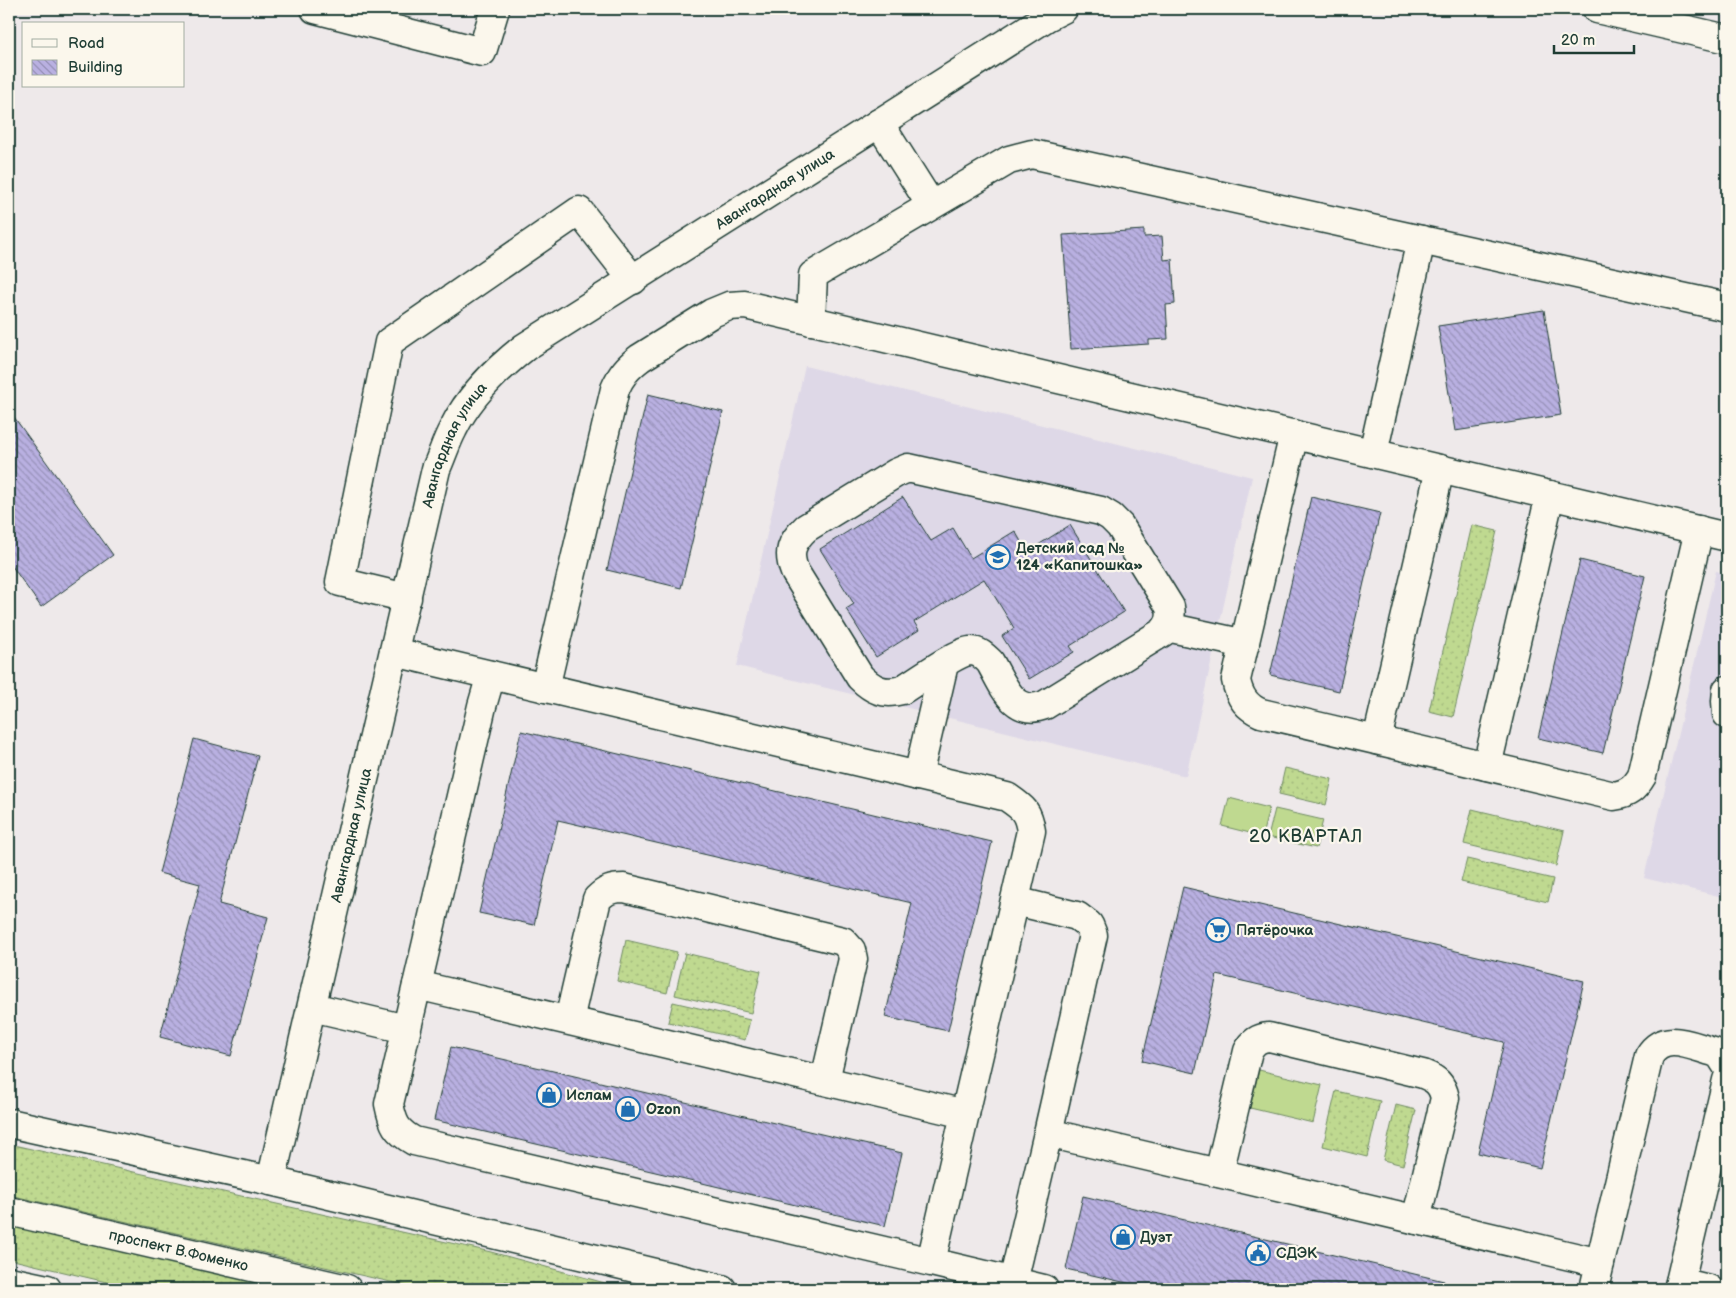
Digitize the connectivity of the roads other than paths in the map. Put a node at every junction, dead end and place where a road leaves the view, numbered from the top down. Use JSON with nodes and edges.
{"nodes":[{"id":1,"x":315,"y":9,"type":"edge"},
{"id":2,"x":495,"y":9,"type":"edge"},
{"id":3,"x":1063,"y":9,"type":"edge"},
{"id":4,"x":1597,"y":9,"type":"edge"},
{"id":5,"x":1727,"y":39,"type":"edge"},
{"id":6,"x":879,"y":123,"type":"junction"},
{"id":7,"x":931,"y":206,"type":"junction"},
{"id":8,"x":1421,"y":240,"type":"junction"},
{"id":9,"x":633,"y":280,"type":"junction"},
{"id":10,"x":1727,"y":307,"type":"edge"},
{"id":11,"x":811,"y":321,"type":"junction"},
{"id":12,"x":1294,"y":434,"type":"junction"},
{"id":13,"x":1373,"y":453,"type":"junction"},
{"id":14,"x":1440,"y":469,"type":"junction"},
{"id":15,"x":1550,"y":495,"type":"junction"},
{"id":16,"x":1699,"y":530,"type":"junction"},
{"id":17,"x":1727,"y":537,"type":"edge"},
{"id":18,"x":407,"y":598,"type":"junction"},
{"id":19,"x":1167,"y":627,"type":"junction"},
{"id":20,"x":1245,"y":644,"type":"junction"},
{"id":21,"x":394,"y":652,"type":"junction"},
{"id":22,"x":944,"y":664,"type":"junction"},
{"id":23,"x":491,"y":675,"type":"junction"},
{"id":24,"x":545,"y":688,"type":"junction"},
{"id":25,"x":1727,"y":690,"type":"edge"},
{"id":26,"x":1727,"y":714,"type":"edge"},
{"id":27,"x":1377,"y":740,"type":"junction"},
{"id":28,"x":1487,"y":766,"type":"junction"},
{"id":29,"x":918,"y":776,"type":"junction"},
{"id":30,"x":1015,"y":902,"type":"junction"},
{"id":31,"x":417,"y":985,"type":"junction"},
{"id":32,"x":312,"y":1007,"type":"junction"},
{"id":33,"x":569,"y":1020,"type":"junction"},
{"id":34,"x":406,"y":1030,"type":"junction"},
{"id":35,"x":1727,"y":1066,"type":"edge"},
{"id":36,"x":825,"y":1080,"type":"junction"},
{"id":37,"x":1727,"y":1080,"type":"edge"},
{"id":38,"x":965,"y":1114,"type":"junction"},
{"id":39,"x":9,"y":1123,"type":"edge"},
{"id":40,"x":1048,"y":1133,"type":"junction"},
{"id":41,"x":1219,"y":1173,"type":"junction"},
{"id":42,"x":271,"y":1181,"type":"junction"},
{"id":43,"x":9,"y":1211,"type":"edge"},
{"id":44,"x":1416,"y":1220,"type":"junction"},
{"id":45,"x":931,"y":1262,"type":"junction"},
{"id":46,"x":1597,"y":1276,"type":"edge"},
{"id":47,"x":9,"y":1280,"type":"edge"},
{"id":48,"x":971,"y":1281,"type":"edge"},
{"id":49,"x":1013,"y":1282,"type":"junction"},
{"id":50,"x":1679,"y":1286,"type":"edge"},
{"id":51,"x":47,"y":1289,"type":"edge"},
{"id":52,"x":347,"y":1289,"type":"edge"},
{"id":53,"x":722,"y":1289,"type":"edge"},
{"id":54,"x":1044,"y":1289,"type":"edge"},
{"id":55,"x":1710,"y":1289,"type":"edge"}],
"edges":[{"from":1,"to":2,"type":"street"},
{"from":3,"to":6,"type":"street","name":"Авангардная улица"},
{"from":4,"to":5,"type":"street"},
{"from":6,"to":7,"type":"street"},
{"from":6,"to":9,"type":"street","name":"Авангардная улица"},
{"from":7,"to":8,"type":"street"},
{"from":7,"to":11,"type":"street"},
{"from":8,"to":10,"type":"street"},
{"from":8,"to":13,"type":"street"},
{"from":9,"to":18,"type":"street","name":"Авангардная улица"},
{"from":9,"to":18,"type":"street"},
{"from":11,"to":12,"type":"street"},
{"from":11,"to":24,"type":"street"},
{"from":12,"to":13,"type":"street"},
{"from":12,"to":20,"type":"street"},
{"from":13,"to":14,"type":"street"},
{"from":14,"to":15,"type":"street"},
{"from":14,"to":27,"type":"street"},
{"from":15,"to":16,"type":"street"},
{"from":15,"to":28,"type":"street"},
{"from":16,"to":17,"type":"street"},
{"from":16,"to":28,"type":"street"},
{"from":18,"to":21,"type":"street","name":"Авангардная улица"},
{"from":19,"to":20,"type":"street"},
{"from":19,"to":22,"type":"street"},
{"from":19,"to":22,"type":"street"},
{"from":20,"to":27,"type":"street"},
{"from":21,"to":23,"type":"street"},
{"from":21,"to":32,"type":"street","name":"Авангардная улица"},
{"from":22,"to":29,"type":"street"},
{"from":23,"to":24,"type":"street"},
{"from":23,"to":31,"type":"street"},
{"from":24,"to":29,"type":"street"},
{"from":25,"to":26,"type":"street"},
{"from":27,"to":28,"type":"street"},
{"from":29,"to":30,"type":"street"},
{"from":30,"to":38,"type":"street"},
{"from":30,"to":40,"type":"street"},
{"from":31,"to":33,"type":"street"},
{"from":31,"to":34,"type":"street"},
{"from":32,"to":34,"type":"street"},
{"from":32,"to":42,"type":"street","name":"Авангардная улица"},
{"from":33,"to":36,"type":"street"},
{"from":33,"to":36,"type":"street"},
{"from":34,"to":45,"type":"street"},
{"from":35,"to":46,"type":"street"},
{"from":36,"to":38,"type":"street"},
{"from":37,"to":50,"type":"street"},
{"from":38,"to":45,"type":"street"},
{"from":39,"to":42,"type":"street"},
{"from":40,"to":41,"type":"street"},
{"from":40,"to":49,"type":"street"},
{"from":41,"to":44,"type":"street"},
{"from":41,"to":44,"type":"street"},
{"from":42,"to":53,"type":"street"},
{"from":43,"to":52,"type":"street","name":"проспект В.Фоменко"},
{"from":44,"to":46,"type":"street"},
{"from":45,"to":48,"type":"street"},
{"from":47,"to":51,"type":"street"},
{"from":48,"to":49,"type":"street"},
{"from":49,"to":54,"type":"street"},
{"from":50,"to":55,"type":"street"}]}
